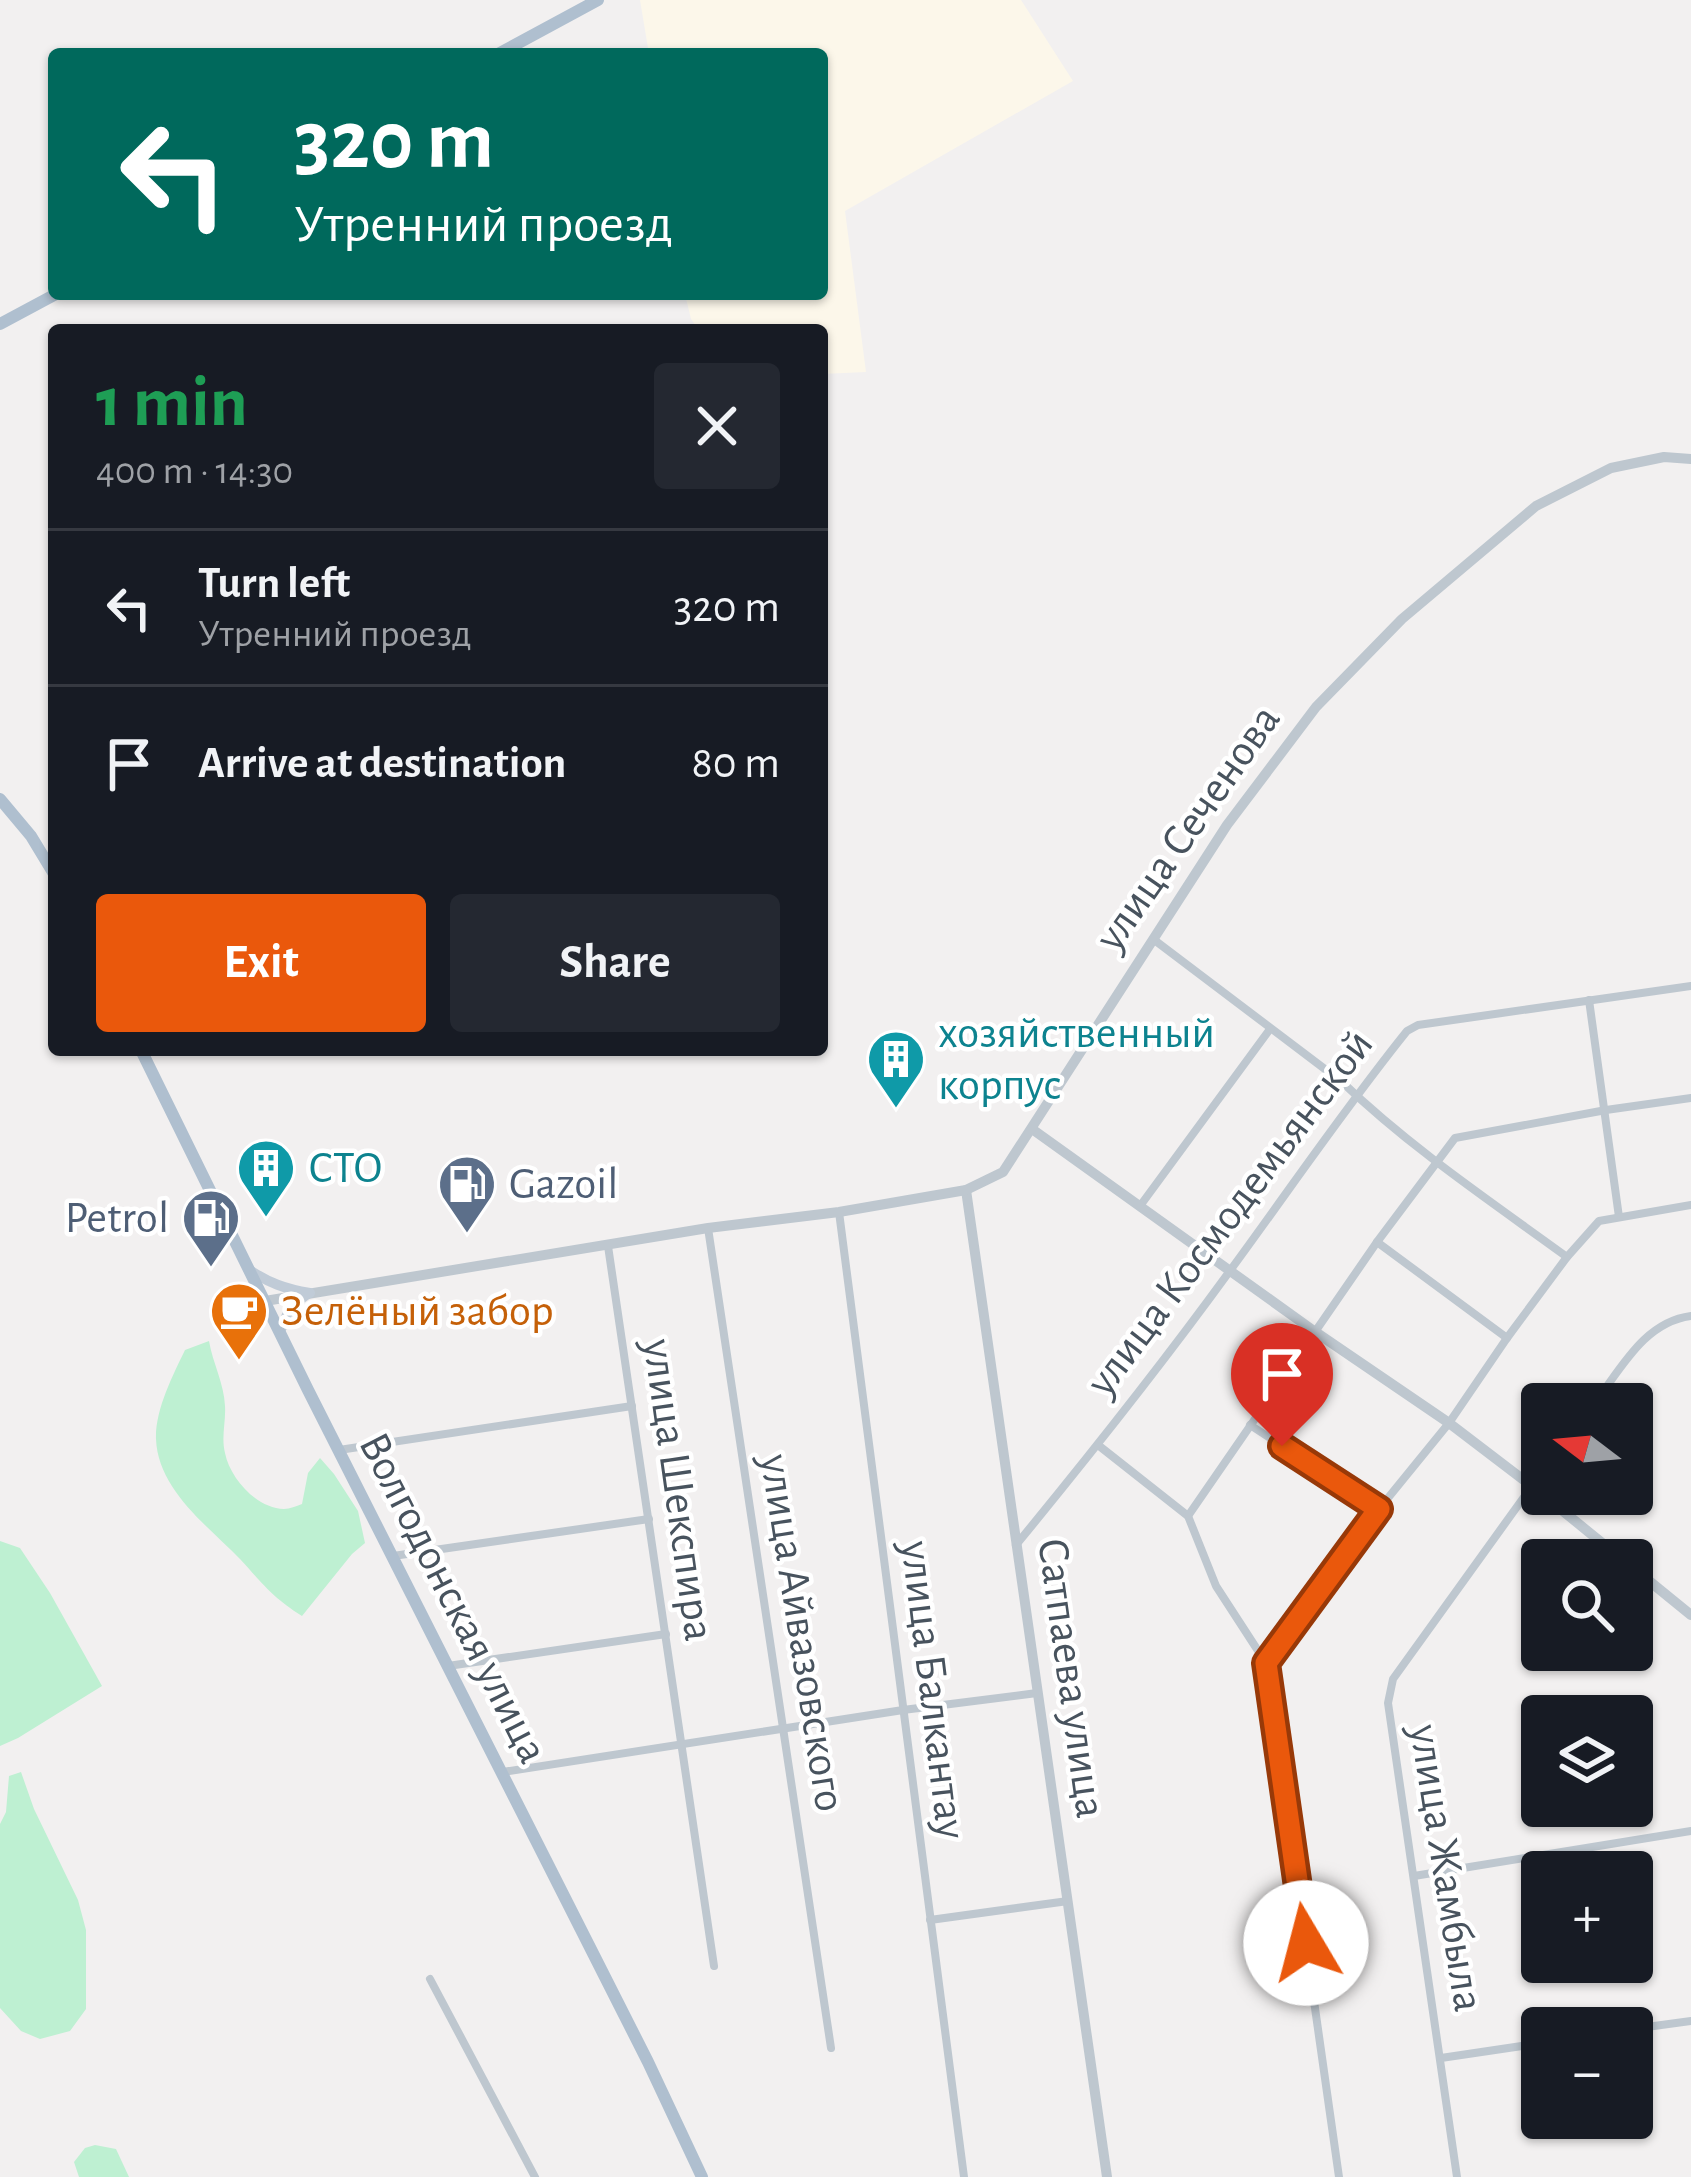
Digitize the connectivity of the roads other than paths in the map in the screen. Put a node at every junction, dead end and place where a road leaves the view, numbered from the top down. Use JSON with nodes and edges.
{"nodes":[{"id":1,"x":598,"y":0,"type":"edge"},
{"id":2,"x":509,"y":48,"type":"edge"},
{"id":3,"x":48,"y":298,"type":"edge"},
{"id":4,"x":0,"y":324,"type":"edge"},
{"id":5,"x":1691,"y":459,"type":"edge"},
{"id":6,"x":0,"y":799,"type":"edge"},
{"id":7,"x":48,"y":864,"type":"edge"},
{"id":8,"x":1153,"y":940,"type":"junction"},
{"id":9,"x":1691,"y":986,"type":"edge"},
{"id":10,"x":1589,"y":1000,"type":"junction"},
{"id":11,"x":1270,"y":1029,"type":"junction"},
{"id":12,"x":145,"y":1056,"type":"edge"},
{"id":13,"x":1355,"y":1094,"type":"junction"},
{"id":14,"x":1691,"y":1099,"type":"edge"},
{"id":15,"x":1606,"y":1110,"type":"junction"},
{"id":16,"x":1032,"y":1130,"type":"junction"},
{"id":17,"x":1436,"y":1161,"type":"junction"},
{"id":18,"x":966,"y":1190,"type":"junction"},
{"id":19,"x":1691,"y":1205,"type":"edge"},
{"id":20,"x":1140,"y":1206,"type":"junction"},
{"id":21,"x":839,"y":1212,"type":"junction"},
{"id":22,"x":1619,"y":1217,"type":"junction"},
{"id":23,"x":708,"y":1228,"type":"junction"},
{"id":24,"x":1377,"y":1242,"type":"junction"},
{"id":25,"x":608,"y":1246,"type":"junction"},
{"id":26,"x":1567,"y":1257,"type":"junction"},
{"id":27,"x":248,"y":1269,"type":"junction"},
{"id":28,"x":1230,"y":1271,"type":"junction"},
{"id":29,"x":310,"y":1293,"type":"junction"},
{"id":30,"x":265,"y":1300,"type":"junction"},
{"id":31,"x":1691,"y":1316,"type":"edge"},
{"id":32,"x":1314,"y":1330,"type":"junction"},
{"id":33,"x":280,"y":1332,"type":"junction"},
{"id":34,"x":1507,"y":1338,"type":"junction"},
{"id":35,"x":1610,"y":1383,"type":"edge"},
{"id":36,"x":632,"y":1406,"type":"junction"},
{"id":37,"x":1449,"y":1423,"type":"junction"},
{"id":38,"x":1250,"y":1425,"type":"junction"},
{"id":39,"x":1098,"y":1445,"type":"junction"},
{"id":40,"x":339,"y":1450,"type":"junction"},
{"id":41,"x":1521,"y":1477,"type":"edge"},
{"id":42,"x":1379,"y":1509,"type":"junction"},
{"id":43,"x":1521,"y":1514,"type":"edge"},
{"id":44,"x":1568,"y":1515,"type":"edge"},
{"id":45,"x":1188,"y":1516,"type":"junction"},
{"id":46,"x":649,"y":1519,"type":"junction"},
{"id":47,"x":1597,"y":1539,"type":"edge"},
{"id":48,"x":1015,"y":1546,"type":"junction"},
{"id":49,"x":392,"y":1556,"type":"junction"},
{"id":50,"x":1653,"y":1585,"type":"edge"},
{"id":51,"x":1691,"y":1616,"type":"edge"},
{"id":52,"x":665,"y":1634,"type":"junction"},
{"id":53,"x":1266,"y":1663,"type":"junction"},
{"id":54,"x":448,"y":1666,"type":"junction"},
{"id":55,"x":1036,"y":1693,"type":"junction"},
{"id":56,"x":903,"y":1710,"type":"junction"},
{"id":57,"x":783,"y":1729,"type":"junction"},
{"id":58,"x":682,"y":1744,"type":"junction"},
{"id":59,"x":501,"y":1772,"type":"junction"},
{"id":60,"x":1691,"y":1832,"type":"edge"},
{"id":61,"x":1414,"y":1876,"type":"junction"},
{"id":62,"x":1068,"y":1901,"type":"junction"},
{"id":63,"x":930,"y":1920,"type":"junction"},
{"id":64,"x":714,"y":1966,"type":"dead end"},
{"id":65,"x":430,"y":1979,"type":"dead end"},
{"id":66,"x":1691,"y":2021,"type":"edge"},
{"id":67,"x":1653,"y":2027,"type":"edge"},
{"id":68,"x":1521,"y":2046,"type":"edge"},
{"id":69,"x":831,"y":2048,"type":"dead end"},
{"id":70,"x":1442,"y":2058,"type":"junction"},
{"id":71,"x":535,"y":2177,"type":"edge"},
{"id":72,"x":702,"y":2177,"type":"edge"},
{"id":73,"x":964,"y":2177,"type":"edge"},
{"id":74,"x":1107,"y":2177,"type":"edge"},
{"id":75,"x":1340,"y":2177,"type":"edge"},
{"id":76,"x":1457,"y":2177,"type":"edge"}],
"edges":[{"from":1,"to":2,"type":"main road"},
{"from":3,"to":4,"type":"main road"},
{"from":5,"to":8,"type":"street","name":"улица Сеченова"},
{"from":6,"to":7,"type":"main road"},
{"from":8,"to":11,"type":"street"},
{"from":8,"to":16,"type":"street","name":"улица Сеченова"},
{"from":9,"to":10,"type":"street","name":"улица Космодемьянской"},
{"from":10,"to":13,"type":"street","name":"улица Космодемьянской"},
{"from":10,"to":15,"type":"street"},
{"from":11,"to":13,"type":"street"},
{"from":11,"to":20,"type":"street"},
{"from":12,"to":27,"type":"main road","name":"Волгодонская улица"},
{"from":13,"to":17,"type":"street"},
{"from":13,"to":28,"type":"street","name":"улица Космодемьянской"},
{"from":14,"to":15,"type":"street"},
{"from":15,"to":17,"type":"street"},
{"from":15,"to":22,"type":"street"},
{"from":16,"to":18,"type":"street","name":"улица Сеченова"},
{"from":16,"to":20,"type":"street"},
{"from":17,"to":24,"type":"street"},
{"from":17,"to":26,"type":"street"},
{"from":18,"to":21,"type":"street","name":"улица Сеченова"},
{"from":18,"to":48,"type":"street","name":"Сатпаева улица"},
{"from":19,"to":22,"type":"street"},
{"from":20,"to":28,"type":"street"},
{"from":21,"to":23,"type":"street","name":"улица Сеченова"},
{"from":21,"to":56,"type":"street","name":"улица Балкантау"},
{"from":22,"to":26,"type":"street"},
{"from":23,"to":25,"type":"street","name":"улица Сеченова"},
{"from":23,"to":57,"type":"street","name":"улица Айвазовского"},
{"from":24,"to":32,"type":"street"},
{"from":24,"to":34,"type":"street"},
{"from":25,"to":29,"type":"street","name":"улица Сеченова"},
{"from":25,"to":36,"type":"street","name":"улица Шекспира"},
{"from":26,"to":34,"type":"street"},
{"from":27,"to":29,"type":"main road"},
{"from":27,"to":30,"type":"main road","name":"Волгодонская улица"},
{"from":28,"to":32,"type":"street"},
{"from":28,"to":39,"type":"street","name":"улица Космодемьянской"},
{"from":29,"to":30,"type":"street","name":"улица Сеченова"},
{"from":29,"to":33,"type":"main road"},
{"from":30,"to":33,"type":"main road","name":"Волгодонская улица"},
{"from":31,"to":35,"type":"street"},
{"from":32,"to":37,"type":"street"},
{"from":32,"to":38,"type":"street"},
{"from":33,"to":40,"type":"main road","name":"Волгодонская улица"},
{"from":34,"to":37,"type":"street"},
{"from":36,"to":40,"type":"street"},
{"from":36,"to":46,"type":"street","name":"улица Шекспира"},
{"from":37,"to":41,"type":"street"},
{"from":37,"to":42,"type":"street"},
{"from":38,"to":42,"type":"street"},
{"from":38,"to":45,"type":"street"},
{"from":39,"to":45,"type":"street"},
{"from":39,"to":48,"type":"street","name":"улица Космодемьянской"},
{"from":40,"to":49,"type":"main road","name":"Волгодонская улица"},
{"from":42,"to":53,"type":"street"},
{"from":43,"to":61,"type":"street","name":"улица Жамбыла"},
{"from":44,"to":47,"type":"street"},
{"from":45,"to":53,"type":"street"},
{"from":46,"to":49,"type":"street"},
{"from":46,"to":52,"type":"street","name":"улица Шекспира"},
{"from":48,"to":55,"type":"street","name":"Сатпаева улица"},
{"from":49,"to":54,"type":"main road","name":"Волгодонская улица"},
{"from":50,"to":51,"type":"street"},
{"from":52,"to":54,"type":"street"},
{"from":52,"to":58,"type":"street","name":"улица Шекспира"},
{"from":53,"to":75,"type":"street"},
{"from":54,"to":59,"type":"main road","name":"Волгодонская улица"},
{"from":55,"to":56,"type":"street"},
{"from":55,"to":62,"type":"street","name":"Сатпаева улица"},
{"from":56,"to":57,"type":"street"},
{"from":56,"to":63,"type":"street","name":"улица Балкантау"},
{"from":57,"to":58,"type":"street"},
{"from":57,"to":69,"type":"street","name":"улица Айвазовского"},
{"from":58,"to":59,"type":"street"},
{"from":58,"to":64,"type":"street","name":"улица Шекспира"},
{"from":59,"to":72,"type":"main road","name":"Волгодонская улица"},
{"from":60,"to":61,"type":"street"},
{"from":61,"to":70,"type":"street","name":"улица Жамбыла"},
{"from":62,"to":63,"type":"street"},
{"from":62,"to":74,"type":"street","name":"Сатпаева улица"},
{"from":63,"to":73,"type":"street","name":"улица Балкантау"},
{"from":65,"to":71,"type":"street"},
{"from":66,"to":67,"type":"street"},
{"from":68,"to":70,"type":"street"},
{"from":70,"to":76,"type":"street","name":"улица Жамбыла"}]}
